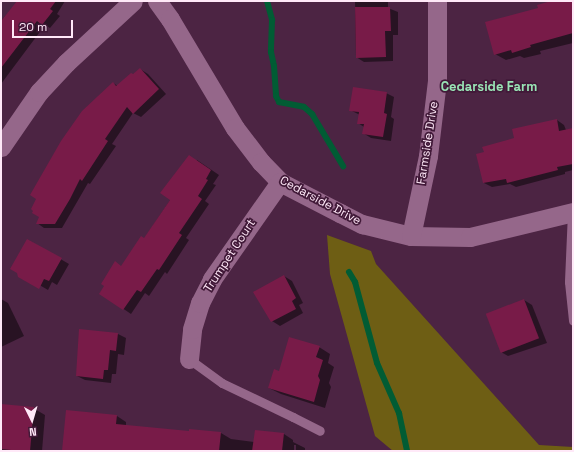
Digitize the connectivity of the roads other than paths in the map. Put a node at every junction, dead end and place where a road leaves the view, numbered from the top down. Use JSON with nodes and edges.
{"nodes":[{"id":1,"x":132,"y":1,"type":"edge"},
{"id":2,"x":157,"y":1,"type":"edge"},
{"id":3,"x":437,"y":1,"type":"edge"},
{"id":4,"x":1,"y":147,"type":"edge"},
{"id":5,"x":280,"y":182,"type":"junction"},
{"id":6,"x":572,"y":212,"type":"edge"},
{"id":7,"x":411,"y":236,"type":"junction"},
{"id":8,"x":573,"y":321,"type":"edge"},
{"id":9,"x":189,"y":359,"type":"joint"},
{"id":10,"x":320,"y":432,"type":"dead end"}],
"edges":[{"from":1,"to":4,"type":"street"},
{"from":2,"to":5,"type":"street","name":"Cedarside Drive"},
{"from":3,"to":7,"type":"street","name":"Farmside Drive"},
{"from":5,"to":7,"type":"street","name":"Cedarside Drive"},
{"from":5,"to":9,"type":"street","name":"Trumpet Court"},
{"from":6,"to":7,"type":"street","name":"Cedarside Drive"},
{"from":6,"to":8,"type":"lane"},
{"from":9,"to":10,"type":"lane"}]}
